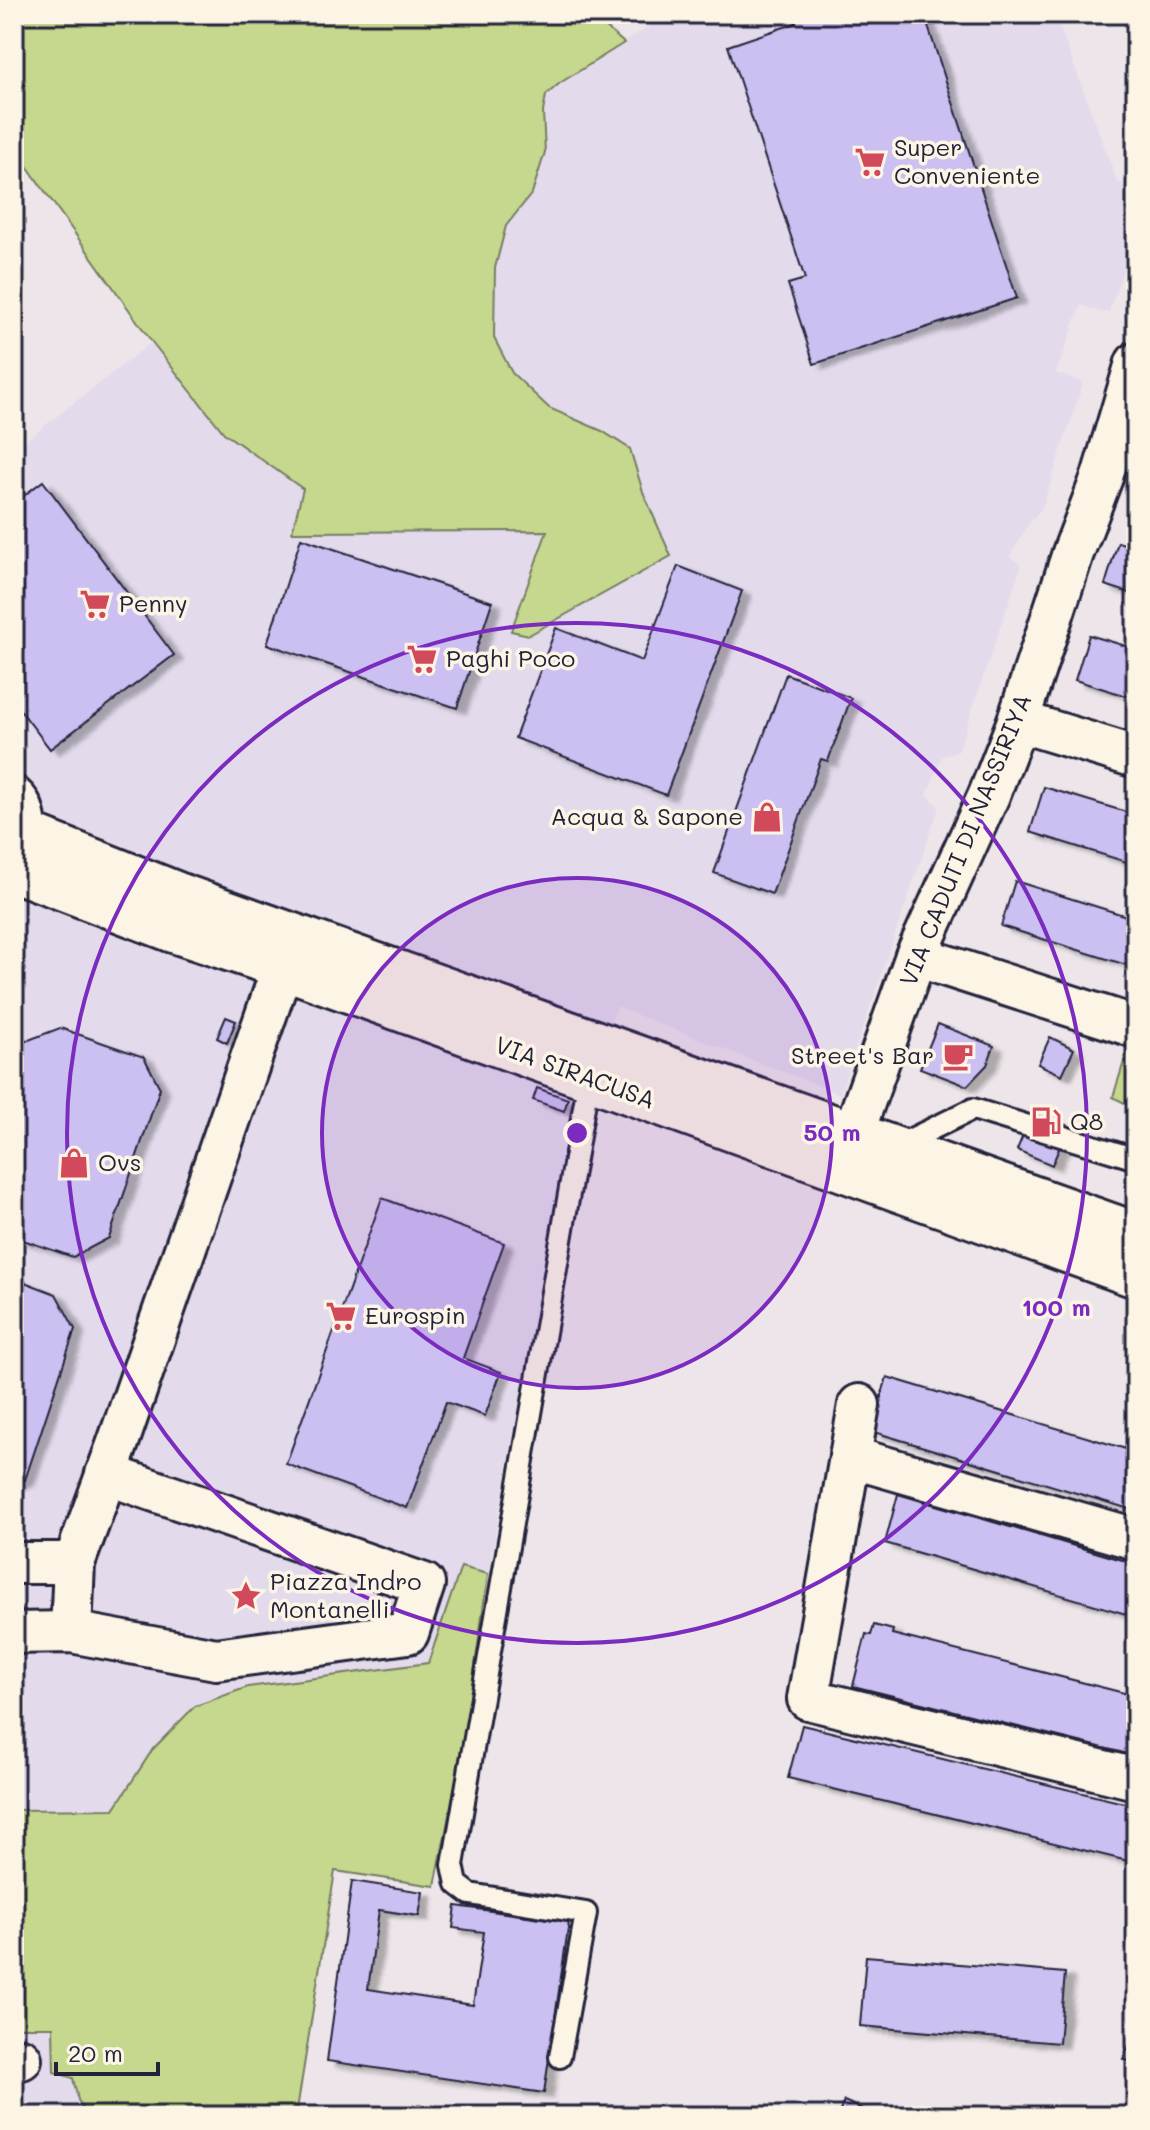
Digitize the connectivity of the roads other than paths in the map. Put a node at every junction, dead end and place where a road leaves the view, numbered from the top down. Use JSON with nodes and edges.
{"nodes":[{"id":1,"x":1136,"y":363,"type":"edge"},
{"id":2,"x":1119,"y":482,"type":"edge"},
{"id":3,"x":1018,"y":721,"type":"junction"},
{"id":4,"x":1136,"y":757,"type":"edge"},
{"id":5,"x":14,"y":785,"type":"edge"},
{"id":6,"x":22,"y":846,"type":"edge"},
{"id":7,"x":916,"y":956,"type":"junction"},
{"id":8,"x":283,"y":966,"type":"junction"},
{"id":9,"x":1136,"y":1027,"type":"edge"},
{"id":10,"x":589,"y":1078,"type":"junction"},
{"id":11,"x":873,"y":1141,"type":"junction"},
{"id":12,"x":1136,"y":1159,"type":"edge"},
{"id":13,"x":1136,"y":1235,"type":"edge"},
{"id":14,"x":1136,"y":1275,"type":"edge"},
{"id":15,"x":859,"y":1405,"type":"dead end"},
{"id":16,"x":850,"y":1457,"type":"junction"},
{"id":17,"x":106,"y":1474,"type":"junction"},
{"id":18,"x":1136,"y":1539,"type":"edge"},
{"id":19,"x":14,"y":1563,"type":"edge"},
{"id":20,"x":74,"y":1563,"type":"junction"},
{"id":21,"x":71,"y":1632,"type":"junction"},
{"id":22,"x":14,"y":1633,"type":"edge"},
{"id":23,"x":1136,"y":1779,"type":"edge"},
{"id":24,"x":560,"y":2057,"type":"dead end"}],
"edges":[{"from":1,"to":2,"type":"street","name":"VIA CADUTI DI NASSIRIYA"},
{"from":2,"to":3,"type":"street","name":"VIA CADUTI DI NASSIRIYA"},
{"from":3,"to":4,"type":"street"},
{"from":3,"to":7,"type":"street","name":"VIA CADUTI DI NASSIRIYA"},
{"from":5,"to":6,"type":"lane"},
{"from":6,"to":8,"type":"main road","name":"VIA SIRACUSA"},
{"from":6,"to":11,"type":"main road","name":"VIA SIRACUSA"},
{"from":7,"to":9,"type":"street"},
{"from":7,"to":11,"type":"street","name":"VIA CADUTI DI NASSIRIYA"},
{"from":8,"to":10,"type":"main road","name":"VIA SIRACUSA"},
{"from":8,"to":17,"type":"street"},
{"from":10,"to":14,"type":"main road","name":"VIA SIRACUSA"},
{"from":10,"to":24,"type":"lane"},
{"from":11,"to":12,"type":"lane"},
{"from":11,"to":13,"type":"main road","name":"VIA SIRACUSA"},
{"from":15,"to":16,"type":"street"},
{"from":16,"to":18,"type":"street"},
{"from":16,"to":23,"type":"street"},
{"from":17,"to":20,"type":"street"},
{"from":17,"to":21,"type":"street"},
{"from":19,"to":20,"type":"street"},
{"from":20,"to":21,"type":"street"},
{"from":21,"to":22,"type":"street"}]}
